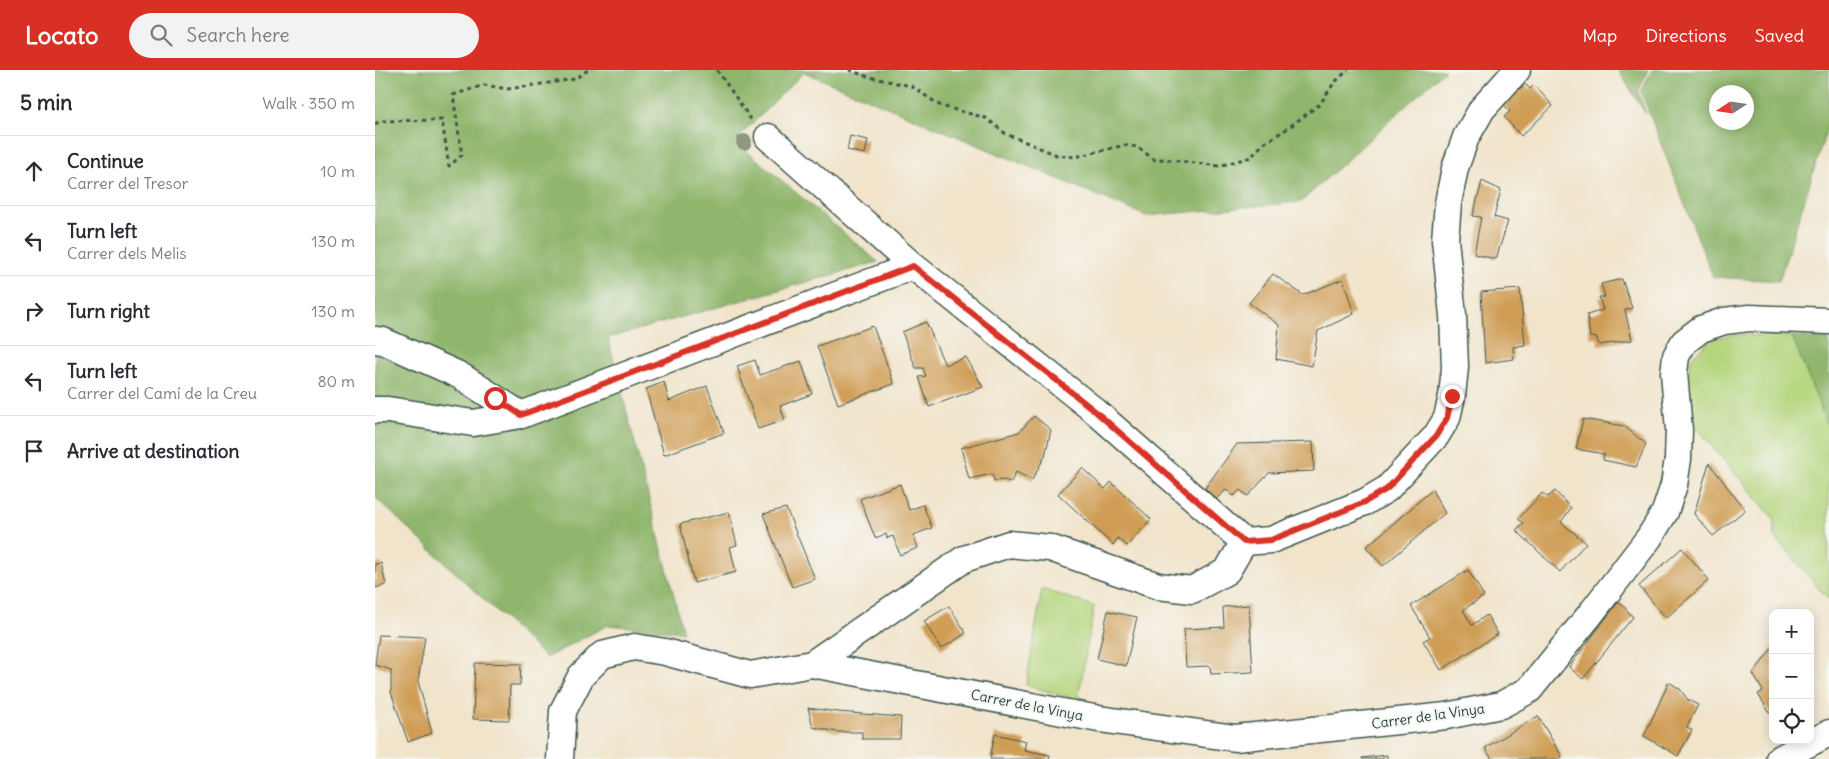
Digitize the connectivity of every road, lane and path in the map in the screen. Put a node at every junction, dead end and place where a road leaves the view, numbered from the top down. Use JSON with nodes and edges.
{"nodes":[{"id":1,"x":588,"y":70,"type":"edge"},
{"id":2,"x":717,"y":70,"type":"edge"},
{"id":3,"x":849,"y":70,"type":"edge"},
{"id":4,"x":1348,"y":70,"type":"edge"},
{"id":5,"x":1517,"y":70,"type":"edge"},
{"id":6,"x":375,"y":124,"type":"edge"},
{"id":7,"x":768,"y":137,"type":"joint"},
{"id":8,"x":913,"y":266,"type":"junction"},
{"id":9,"x":1829,"y":321,"type":"edge"},
{"id":10,"x":375,"y":340,"type":"edge"},
{"id":11,"x":375,"y":410,"type":"edge"},
{"id":12,"x":521,"y":415,"type":"junction"},
{"id":13,"x":1244,"y":542,"type":"junction"},
{"id":14,"x":812,"y":664,"type":"junction"},
{"id":15,"x":1829,"y":733,"type":"edge"},
{"id":16,"x":560,"y":759,"type":"edge"},
{"id":17,"x":1779,"y":759,"type":"edge"}],
"edges":[{"from":1,"to":6,"type":"path"},
{"from":2,"to":7,"type":"path"},
{"from":3,"to":4,"type":"path"},
{"from":5,"to":13,"type":"street"},
{"from":7,"to":8,"type":"street"},
{"from":8,"to":12,"type":"street"},
{"from":8,"to":13,"type":"street"},
{"from":9,"to":14,"type":"street","name":"Carrer de la Vinya"},
{"from":10,"to":12,"type":"street"},
{"from":11,"to":12,"type":"street"},
{"from":13,"to":14,"type":"street"},
{"from":14,"to":16,"type":"street"},
{"from":15,"to":17,"type":"street"}]}
